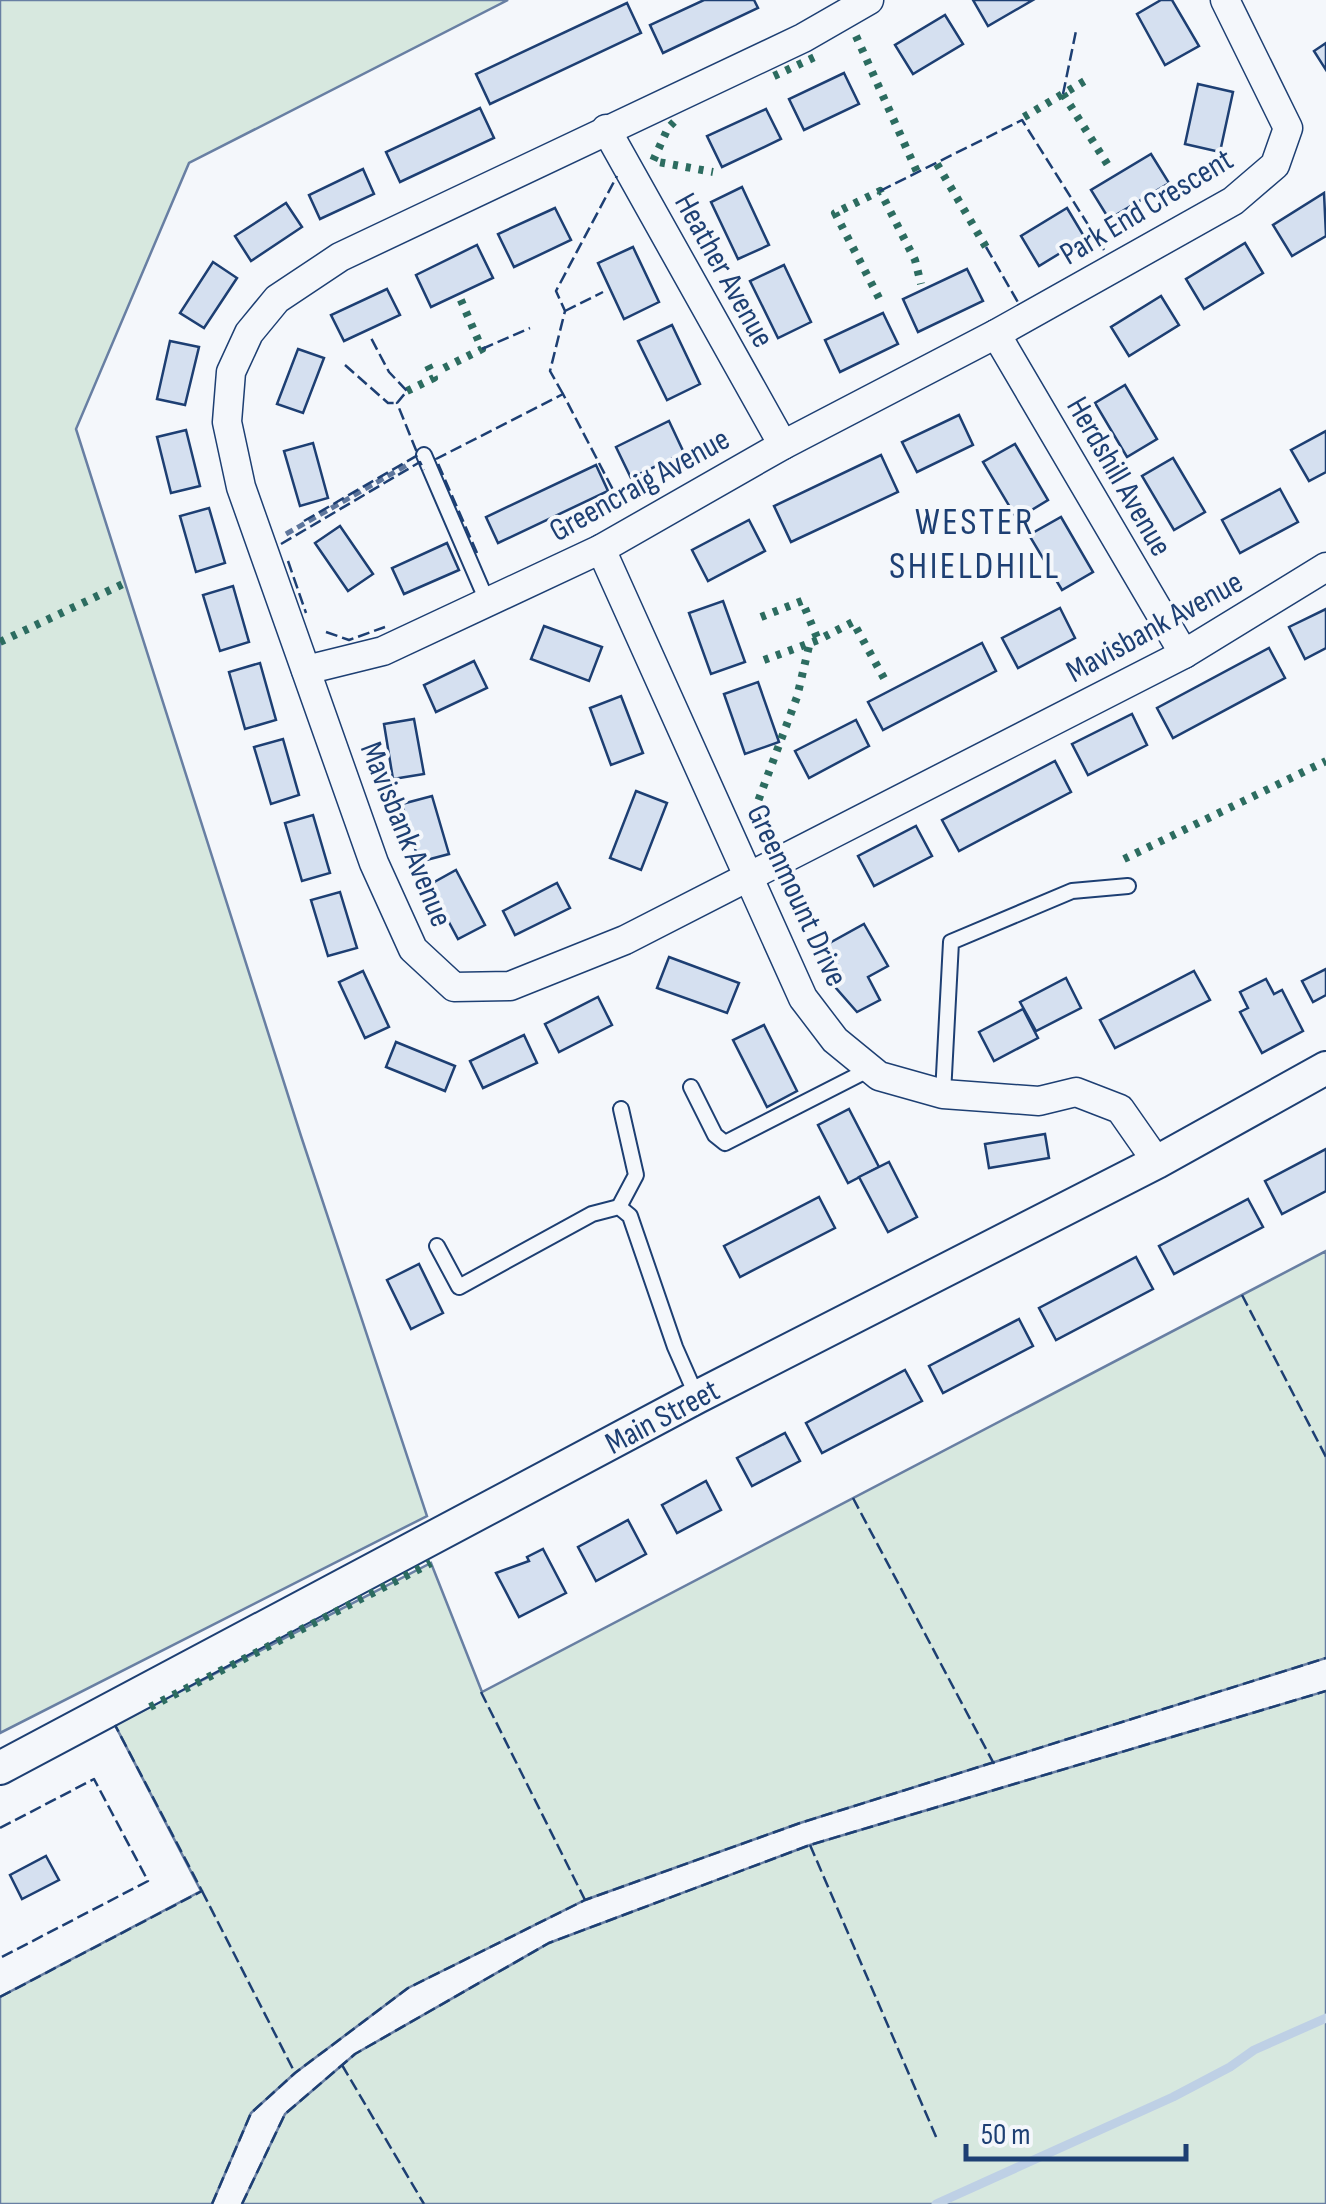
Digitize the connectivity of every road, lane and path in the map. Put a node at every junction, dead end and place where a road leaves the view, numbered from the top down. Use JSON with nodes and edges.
{"nodes":[{"id":1,"x":869,"y":0,"type":"edge"},
{"id":2,"x":1226,"y":0,"type":"edge"},
{"id":3,"x":606,"y":129,"type":"junction"},
{"id":4,"x":996,"y":334,"type":"junction"},
{"id":5,"x":784,"y":444,"type":"junction"},
{"id":6,"x":424,"y":455,"type":"joint"},
{"id":7,"x":262,"y":548,"type":"junction"},
{"id":8,"x":601,"y":548,"type":"junction"},
{"id":9,"x":1326,"y":567,"type":"edge"},
{"id":10,"x":488,"y":602,"type":"junction"},
{"id":11,"x":1184,"y":654,"type":"junction"},
{"id":12,"x":306,"y":670,"type":"junction"},
{"id":13,"x":750,"y":878,"type":"junction"},
{"id":14,"x":1128,"y":886,"type":"dead end"},
{"id":15,"x":1326,"y":1068,"type":"edge"},
{"id":16,"x":870,"y":1069,"type":"junction"},
{"id":17,"x":691,"y":1087,"type":"dead end"},
{"id":18,"x":944,"y":1094,"type":"junction"},
{"id":19,"x":621,"y":1110,"type":"dead end"},
{"id":20,"x":1158,"y":1162,"type":"junction"},
{"id":21,"x":620,"y":1207,"type":"junction"},
{"id":22,"x":437,"y":1246,"type":"dead end"},
{"id":23,"x":697,"y":1397,"type":"junction"},
{"id":24,"x":0,"y":1768,"type":"edge"}],
"edges":[{"from":1,"to":3,"type":"street"},
{"from":2,"to":4,"type":"street","name":"Park End Crescent"},
{"from":3,"to":5,"type":"street","name":"Heather Avenue"},
{"from":3,"to":7,"type":"street","name":"Mavisbank Avenue"},
{"from":4,"to":5,"type":"street","name":"Greencraig Avenue"},
{"from":4,"to":11,"type":"street","name":"Herdshill Avenue"},
{"from":5,"to":8,"type":"street","name":"Greencraig Avenue"},
{"from":6,"to":7,"type":"path"},
{"from":6,"to":10,"type":"lane"},
{"from":7,"to":12,"type":"street","name":"Mavisbank Avenue"},
{"from":8,"to":10,"type":"street","name":"Greencraig Avenue"},
{"from":8,"to":13,"type":"street","name":"Greenmount Drive"},
{"from":9,"to":11,"type":"street","name":"Mavisbank Avenue"},
{"from":10,"to":12,"type":"street","name":"Greencraig Avenue"},
{"from":11,"to":13,"type":"street","name":"Mavisbank Avenue"},
{"from":12,"to":13,"type":"street","name":"Mavisbank Avenue"},
{"from":13,"to":16,"type":"street","name":"Greenmount Drive"},
{"from":14,"to":18,"type":"lane"},
{"from":15,"to":20,"type":"street","name":"Main Street"},
{"from":16,"to":17,"type":"lane"},
{"from":16,"to":18,"type":"street","name":"Greenmount Drive"},
{"from":18,"to":20,"type":"street","name":"Greenmount Drive"},
{"from":19,"to":21,"type":"lane"},
{"from":20,"to":23,"type":"street","name":"Main Street"},
{"from":21,"to":22,"type":"lane"},
{"from":21,"to":23,"type":"lane"},
{"from":23,"to":24,"type":"street","name":"Main Street"}]}
